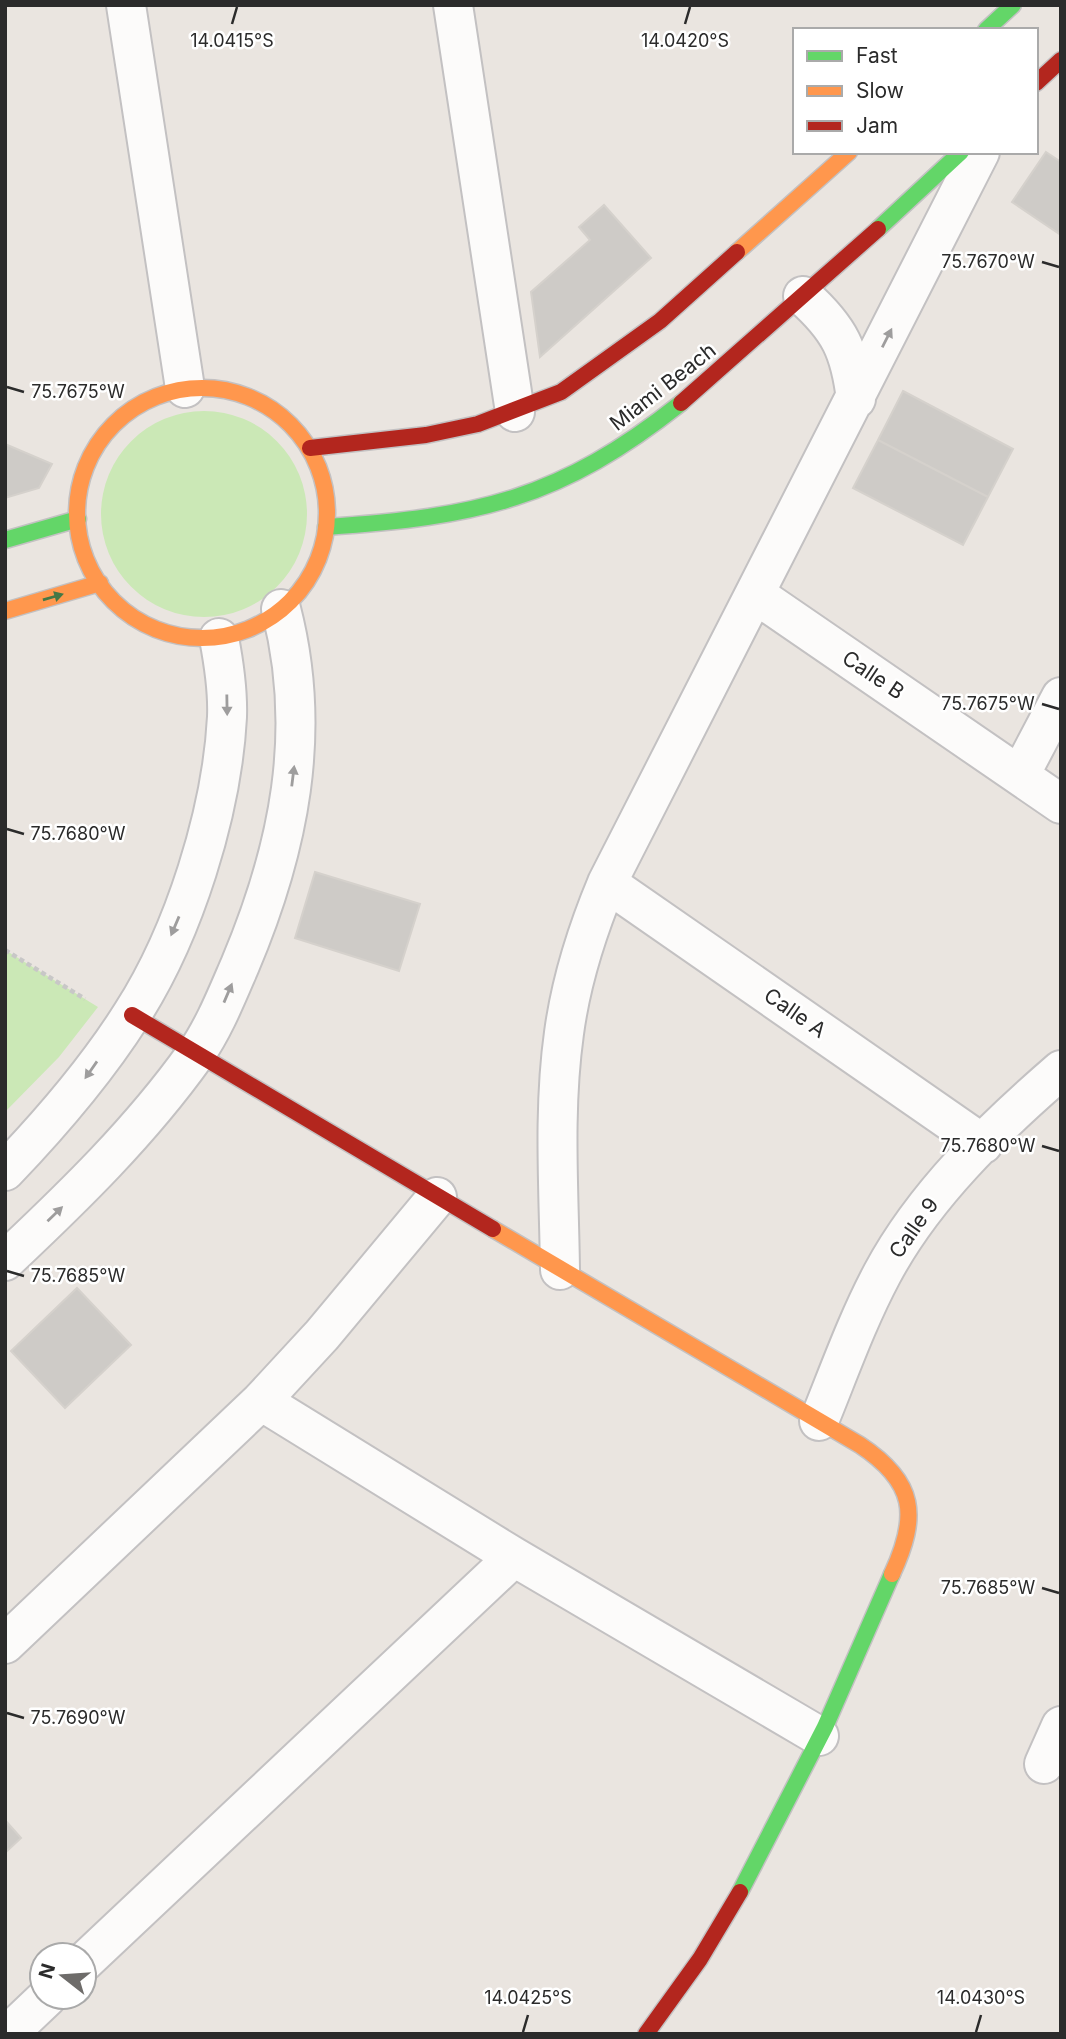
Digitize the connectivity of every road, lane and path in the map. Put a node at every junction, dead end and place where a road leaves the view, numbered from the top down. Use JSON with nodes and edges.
{"nodes":[{"id":1,"x":126,"y":5,"type":"edge"},
{"id":2,"x":453,"y":5,"type":"edge"},
{"id":3,"x":1013,"y":5,"type":"edge"},
{"id":4,"x":988,"y":28,"type":"edge"},
{"id":5,"x":1061,"y":61,"type":"edge"},
{"id":6,"x":1038,"y":81,"type":"edge"},
{"id":7,"x":847,"y":154,"type":"edge"},
{"id":8,"x":959,"y":154,"type":"edge"},
{"id":9,"x":979,"y":154,"type":"edge"},
{"id":10,"x":803,"y":296,"type":"junction"},
{"id":11,"x":185,"y":388,"type":"junction"},
{"id":12,"x":856,"y":399,"type":"junction"},
{"id":13,"x":515,"y":412,"type":"junction"},
{"id":14,"x":310,"y":448,"type":"junction"},
{"id":15,"x":78,"y":519,"type":"junction"},
{"id":16,"x":326,"y":527,"type":"junction"},
{"id":17,"x":5,"y":540,"type":"edge"},
{"id":18,"x":100,"y":583,"type":"junction"},
{"id":19,"x":755,"y":594,"type":"junction"},
{"id":20,"x":281,"y":609,"type":"junction"},
{"id":21,"x":5,"y":611,"type":"edge"},
{"id":22,"x":219,"y":638,"type":"junction"},
{"id":23,"x":1061,"y":697,"type":"edge"},
{"id":24,"x":1020,"y":775,"type":"junction"},
{"id":25,"x":1061,"y":804,"type":"edge"},
{"id":26,"x":607,"y":883,"type":"junction"},
{"id":27,"x":5,"y":950,"type":"edge"},
{"id":28,"x":128,"y":1019,"type":"junction"},
{"id":29,"x":196,"y":1053,"type":"junction"},
{"id":30,"x":1061,"y":1070,"type":"edge"},
{"id":31,"x":983,"y":1143,"type":"junction"},
{"id":32,"x":5,"y":1171,"type":"edge"},
{"id":33,"x":437,"y":1197,"type":"junction"},
{"id":34,"x":5,"y":1261,"type":"edge"},
{"id":35,"x":560,"y":1270,"type":"junction"},
{"id":36,"x":261,"y":1401,"type":"junction"},
{"id":37,"x":819,"y":1421,"type":"junction"},
{"id":38,"x":514,"y":1557,"type":"junction"},
{"id":39,"x":5,"y":1644,"type":"edge"},
{"id":40,"x":1061,"y":1726,"type":"edge"},
{"id":41,"x":819,"y":1736,"type":"junction"},
{"id":42,"x":1044,"y":1764,"type":"dead end"},
{"id":43,"x":98,"y":1949,"type":"edge"},
{"id":44,"x":32,"y":2011,"type":"edge"},
{"id":45,"x":8,"y":2034,"type":"edge"},
{"id":46,"x":646,"y":2034,"type":"edge"}],
"edges":[{"from":1,"to":11,"type":"street"},
{"from":2,"to":13,"type":"street"},
{"from":3,"to":4,"type":"street"},
{"from":5,"to":6,"type":"street"},
{"from":7,"to":13,"type":"street"},
{"from":8,"to":10,"type":"street","name":"Miami Beach"},
{"from":12,"to":9,"type":"street","one_way":true},
{"from":10,"to":12,"type":"street"},
{"from":10,"to":16,"type":"street","name":"Miami Beach"},
{"from":11,"to":14,"type":"street"},
{"from":11,"to":15,"type":"street"},
{"from":12,"to":19,"type":"street"},
{"from":13,"to":14,"type":"street"},
{"from":14,"to":16,"type":"street"},
{"from":15,"to":17,"type":"street"},
{"from":15,"to":18,"type":"street"},
{"from":16,"to":20,"type":"street"},
{"from":21,"to":18,"type":"street","one_way":true},
{"from":18,"to":22,"type":"street"},
{"from":19,"to":24,"type":"street","name":"Calle B"},
{"from":19,"to":26,"type":"street"},
{"from":20,"to":22,"type":"street"},
{"from":29,"to":20,"type":"street","one_way":true},
{"from":22,"to":28,"type":"street","one_way":true},
{"from":23,"to":24,"type":"street"},
{"from":24,"to":25,"type":"street","name":"Calle B"},
{"from":26,"to":31,"type":"street","name":"Calle A"},
{"from":26,"to":35,"type":"street"},
{"from":27,"to":28,"type":"path"},
{"from":28,"to":29,"type":"street"},
{"from":28,"to":32,"type":"street","one_way":true},
{"from":29,"to":33,"type":"street"},
{"from":34,"to":29,"type":"street","one_way":true},
{"from":30,"to":31,"type":"street","name":"Calle 9"},
{"from":31,"to":37,"type":"street","name":"Calle 9"},
{"from":33,"to":35,"type":"street"},
{"from":33,"to":36,"type":"street"},
{"from":35,"to":37,"type":"street"},
{"from":36,"to":38,"type":"street"},
{"from":36,"to":39,"type":"street"},
{"from":37,"to":41,"type":"street"},
{"from":38,"to":41,"type":"street"},
{"from":38,"to":43,"type":"street"},
{"from":40,"to":42,"type":"street"},
{"from":41,"to":46,"type":"street"},
{"from":44,"to":45,"type":"street"}]}
